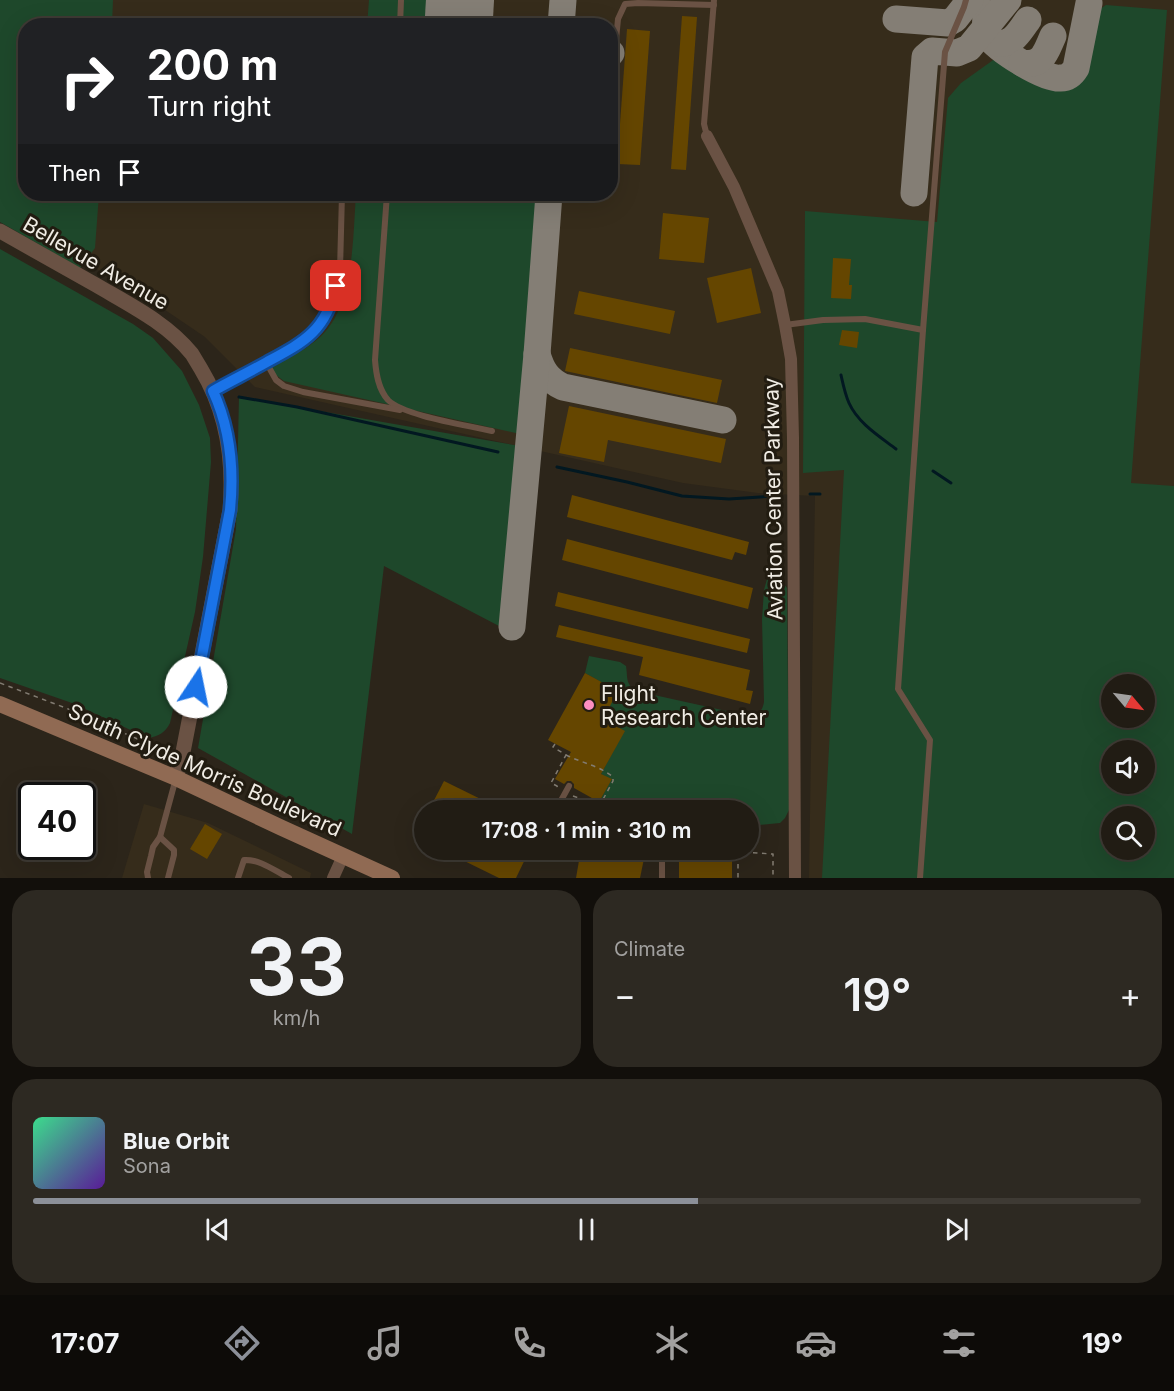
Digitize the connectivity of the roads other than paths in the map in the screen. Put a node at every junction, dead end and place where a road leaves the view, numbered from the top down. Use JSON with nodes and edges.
{"nodes":[{"id":1,"x":401,"y":0,"type":"edge"},
{"id":2,"x":966,"y":0,"type":"edge"},
{"id":3,"x":714,"y":2,"type":"edge"},
{"id":4,"x":400,"y":18,"type":"edge"},
{"id":5,"x":618,"y":20,"type":"edge"},
{"id":6,"x":707,"y":136,"type":"joint"},
{"id":7,"x":342,"y":201,"type":"edge"},
{"id":8,"x":386,"y":201,"type":"edge"},
{"id":9,"x":0,"y":231,"type":"edge"},
{"id":10,"x":785,"y":325,"type":"junction"},
{"id":11,"x":923,"y":330,"type":"junction"},
{"id":12,"x":266,"y":363,"type":"junction"},
{"id":13,"x":213,"y":391,"type":"junction"},
{"id":14,"x":408,"y":412,"type":"junction"},
{"id":15,"x":492,"y":431,"type":"dead end"},
{"id":16,"x":0,"y":704,"type":"edge"},
{"id":17,"x":176,"y":778,"type":"junction"},
{"id":18,"x":569,"y":786,"type":"dead end"},
{"id":19,"x":561,"y":800,"type":"edge"},
{"id":20,"x":160,"y":837,"type":"junction"},
{"id":21,"x":343,"y":856,"type":"junction"},
{"id":22,"x":662,"y":860,"type":"edge"},
{"id":23,"x":148,"y":878,"type":"edge"},
{"id":24,"x":168,"y":878,"type":"edge"},
{"id":25,"x":238,"y":878,"type":"edge"},
{"id":26,"x":289,"y":878,"type":"edge"},
{"id":27,"x":333,"y":878,"type":"edge"},
{"id":28,"x":392,"y":878,"type":"edge"},
{"id":29,"x":662,"y":878,"type":"edge"},
{"id":30,"x":795,"y":878,"type":"edge"},
{"id":31,"x":920,"y":878,"type":"edge"}],
"edges":[{"from":1,"to":4,"type":"lane"},
{"from":2,"to":11,"type":"lane"},
{"from":3,"to":5,"type":"lane"},
{"from":3,"to":6,"type":"lane"},
{"from":6,"to":10,"type":"street","name":"Aviation Center Parkway"},
{"from":7,"to":12,"type":"lane"},
{"from":8,"to":14,"type":"lane"},
{"from":9,"to":13,"type":"street","name":"Bellevue Avenue"},
{"from":10,"to":11,"type":"lane"},
{"from":10,"to":30,"type":"street","name":"Aviation Center Parkway"},
{"from":11,"to":31,"type":"lane"},
{"from":12,"to":13,"type":"lane"},
{"from":12,"to":14,"type":"lane"},
{"from":13,"to":17,"type":"street","name":"Bellevue Avenue"},
{"from":14,"to":15,"type":"lane"},
{"from":16,"to":17,"type":"main road","name":"South Clyde Morris Boulevard"},
{"from":17,"to":20,"type":"lane"},
{"from":17,"to":21,"type":"main road","name":"South Clyde Morris Boulevard"},
{"from":18,"to":19,"type":"lane"},
{"from":20,"to":23,"type":"lane"},
{"from":20,"to":24,"type":"lane"},
{"from":21,"to":27,"type":"street"},
{"from":21,"to":28,"type":"main road","name":"South Clyde Morris Boulevard"},
{"from":22,"to":29,"type":"lane"},
{"from":25,"to":26,"type":"lane"}]}
